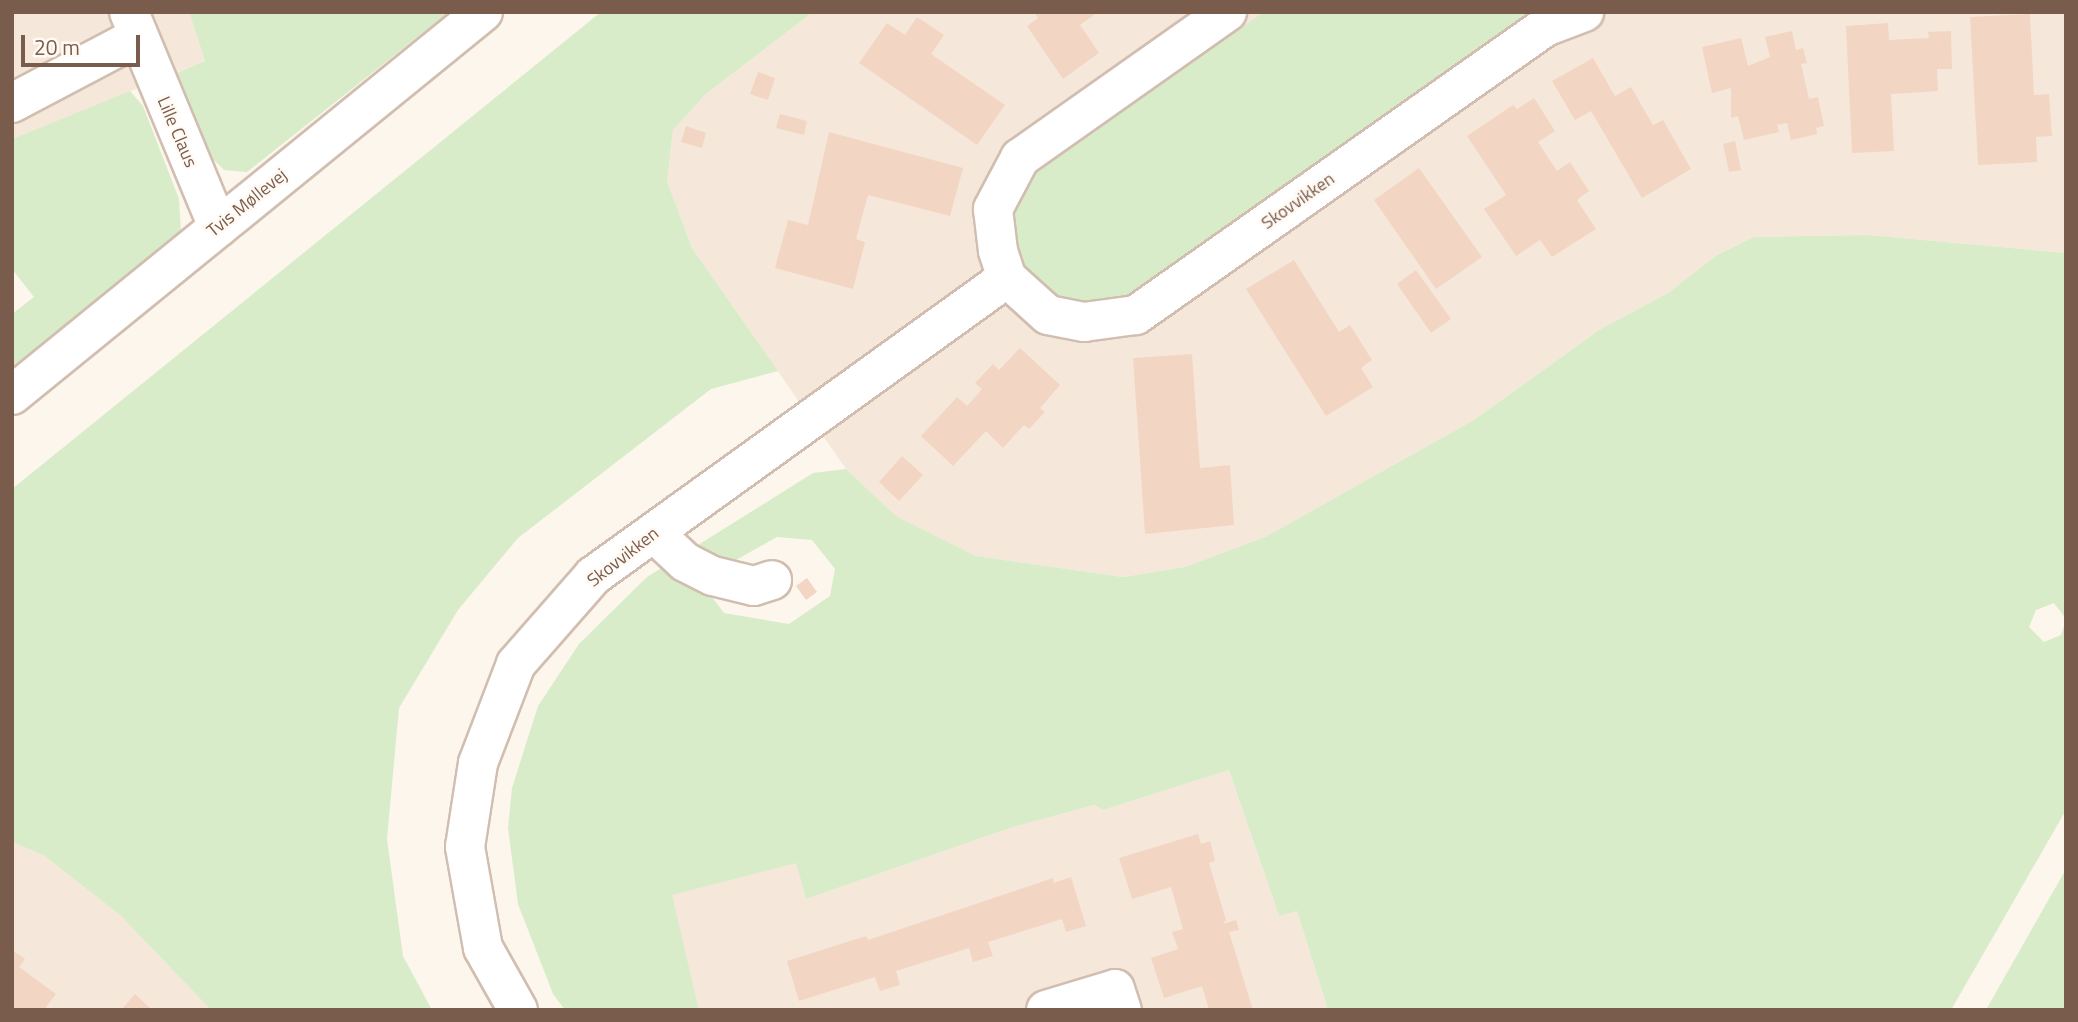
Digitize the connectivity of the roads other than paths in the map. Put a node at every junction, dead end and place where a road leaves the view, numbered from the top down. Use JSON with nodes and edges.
{"nodes":[{"id":1,"x":483,"y":12,"type":"edge"},
{"id":2,"x":1227,"y":12,"type":"edge"},
{"id":3,"x":1584,"y":12,"type":"edge"},
{"id":4,"x":133,"y":25,"type":"edge"},
{"id":5,"x":12,"y":103,"type":"edge"},
{"id":6,"x":218,"y":227,"type":"junction"},
{"id":7,"x":1007,"y":278,"type":"junction"},
{"id":8,"x":12,"y":395,"type":"edge"},
{"id":9,"x":654,"y":533,"type":"junction"},
{"id":10,"x":772,"y":580,"type":"dead end"},
{"id":11,"x":518,"y":1010,"type":"edge"},
{"id":12,"x":1046,"y":1010,"type":"edge"},
{"id":13,"x":1122,"y":1010,"type":"edge"}],
"edges":[{"from":1,"to":6,"type":"street","name":"Tvis Møllevej"},
{"from":2,"to":7,"type":"street"},
{"from":3,"to":7,"type":"street","name":"Skovvikken"},
{"from":4,"to":5,"type":"street","name":"Lille Claus"},
{"from":4,"to":6,"type":"street","name":"Lille Claus"},
{"from":6,"to":8,"type":"street","name":"Tvis Møllevej"},
{"from":7,"to":9,"type":"street","name":"Skovvikken"},
{"from":9,"to":10,"type":"street"},
{"from":9,"to":11,"type":"street","name":"Skovvikken"},
{"from":12,"to":13,"type":"street"}]}
